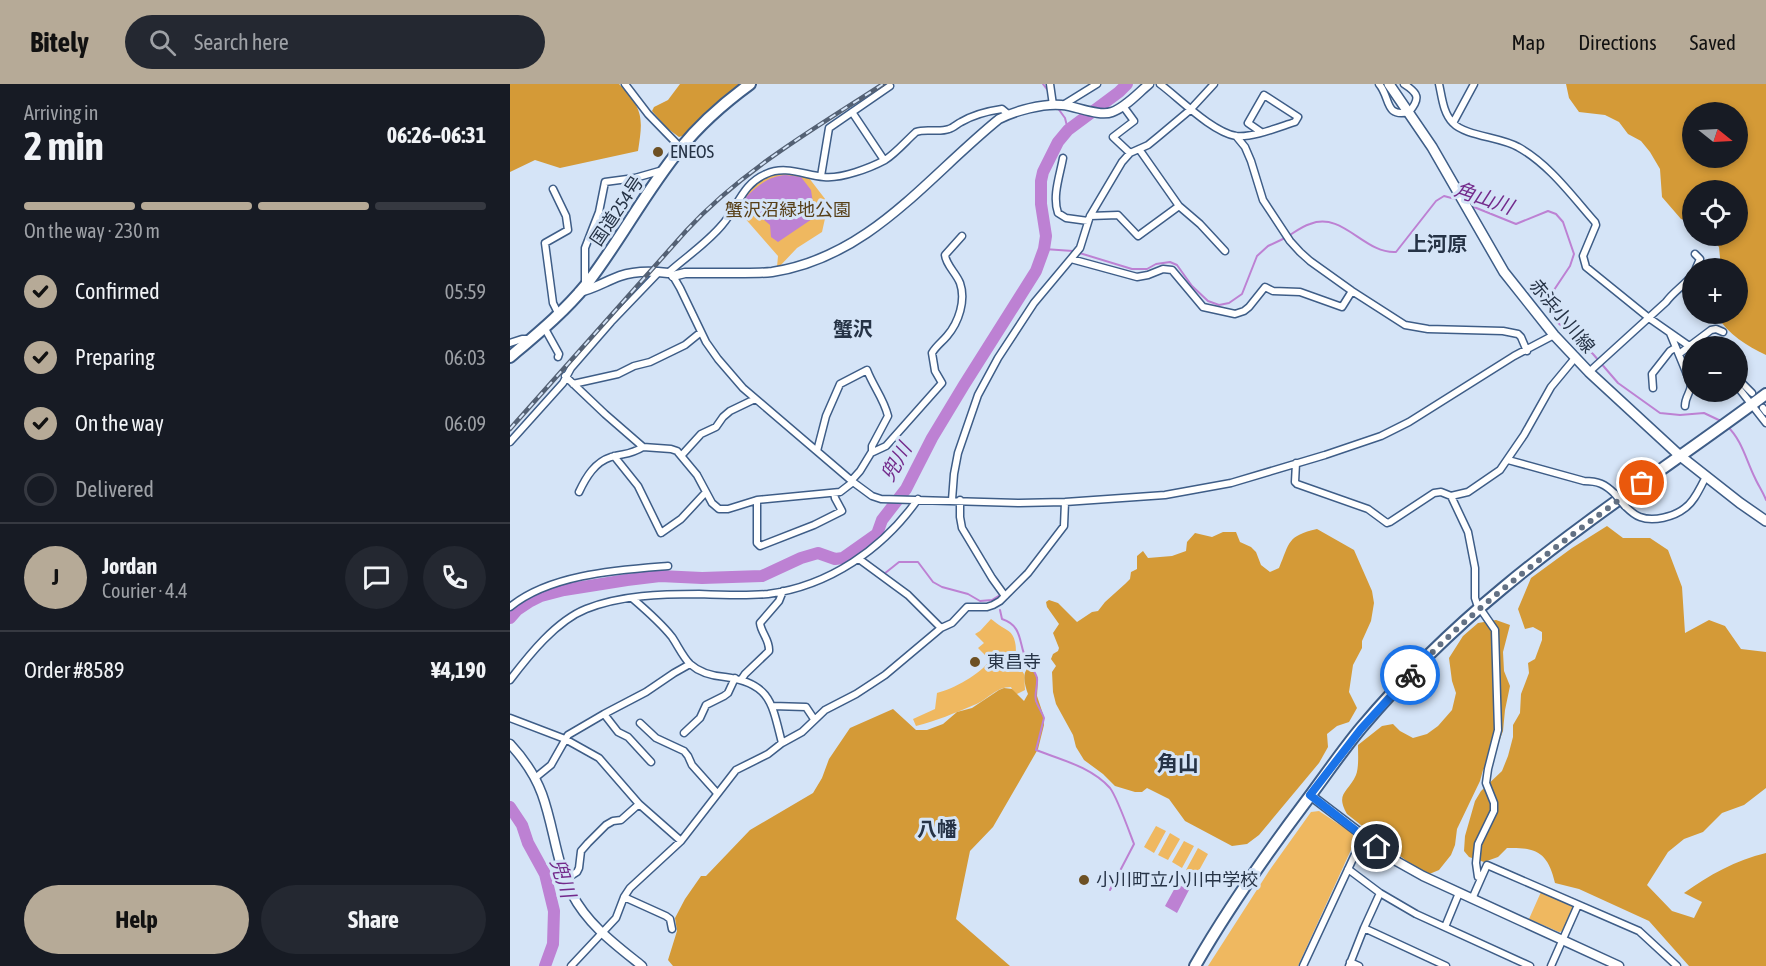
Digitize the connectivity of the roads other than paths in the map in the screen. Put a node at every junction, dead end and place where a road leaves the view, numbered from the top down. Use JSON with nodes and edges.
{"nodes":[{"id":1,"x":624,"y":84,"type":"edge"},
{"id":2,"x":750,"y":84,"type":"edge"},
{"id":3,"x":1050,"y":84,"type":"edge"},
{"id":4,"x":1097,"y":84,"type":"edge"},
{"id":5,"x":1149,"y":84,"type":"edge"},
{"id":6,"x":1160,"y":84,"type":"edge"},
{"id":7,"x":1214,"y":84,"type":"edge"},
{"id":8,"x":1379,"y":84,"type":"edge"},
{"id":9,"x":1389,"y":84,"type":"edge"},
{"id":10,"x":1404,"y":84,"type":"edge"},
{"id":11,"x":1439,"y":84,"type":"edge"},
{"id":12,"x":1474,"y":84,"type":"edge"},
{"id":13,"x":890,"y":86,"type":"dead end"},
{"id":14,"x":1053,"y":105,"type":"junction"},
{"id":15,"x":1063,"y":105,"type":"junction"},
{"id":16,"x":1123,"y":106,"type":"junction"},
{"id":17,"x":1190,"y":110,"type":"junction"},
{"id":18,"x":852,"y":112,"type":"junction"},
{"id":19,"x":1409,"y":112,"type":"junction"},
{"id":20,"x":1008,"y":114,"type":"junction"},
{"id":21,"x":1452,"y":123,"type":"junction"},
{"id":22,"x":1261,"y":132,"type":"junction"},
{"id":23,"x":1236,"y":136,"type":"junction"},
{"id":24,"x":681,"y":148,"type":"junction"},
{"id":25,"x":1139,"y":149,"type":"junction"},
{"id":26,"x":1131,"y":153,"type":"junction"},
{"id":27,"x":1063,"y":158,"type":"dead end"},
{"id":28,"x":884,"y":160,"type":"junction"},
{"id":29,"x":665,"y":169,"type":"junction"},
{"id":30,"x":821,"y":176,"type":"junction"},
{"id":31,"x":553,"y":189,"type":"dead end"},
{"id":32,"x":1179,"y":206,"type":"junction"},
{"id":33,"x":1089,"y":218,"type":"junction"},
{"id":34,"x":962,"y":236,"type":"dead end"},
{"id":35,"x":1226,"y":251,"type":"dead end"},
{"id":36,"x":1695,"y":254,"type":"dead end"},
{"id":37,"x":1700,"y":258,"type":"edge"},
{"id":38,"x":1071,"y":259,"type":"junction"},
{"id":39,"x":667,"y":274,"type":"junction"},
{"id":40,"x":1682,"y":286,"type":"edge"},
{"id":41,"x":582,"y":289,"type":"junction"},
{"id":42,"x":1352,"y":291,"type":"junction"},
{"id":43,"x":559,"y":315,"type":"junction"},
{"id":44,"x":1649,"y":318,"type":"junction"},
{"id":45,"x":544,"y":327,"type":"junction"},
{"id":46,"x":701,"y":332,"type":"junction"},
{"id":47,"x":1670,"y":332,"type":"junction"},
{"id":48,"x":1723,"y":332,"type":"dead end"},
{"id":49,"x":1554,"y":335,"type":"junction"},
{"id":50,"x":1704,"y":336,"type":"edge"},
{"id":51,"x":531,"y":339,"type":"junction"},
{"id":52,"x":1682,"y":341,"type":"edge"},
{"id":53,"x":510,"y":343,"type":"edge"},
{"id":54,"x":1682,"y":350,"type":"edge"},
{"id":55,"x":1527,"y":351,"type":"junction"},
{"id":56,"x":1677,"y":351,"type":"junction"},
{"id":57,"x":510,"y":357,"type":"edge"},
{"id":58,"x":558,"y":357,"type":"dead end"},
{"id":59,"x":1575,"y":358,"type":"junction"},
{"id":60,"x":1592,"y":369,"type":"junction"},
{"id":61,"x":565,"y":376,"type":"junction"},
{"id":62,"x":573,"y":384,"type":"junction"},
{"id":63,"x":1653,"y":388,"type":"dead end"},
{"id":64,"x":1748,"y":392,"type":"edge"},
{"id":65,"x":1766,"y":394,"type":"edge"},
{"id":66,"x":755,"y":399,"type":"junction"},
{"id":67,"x":1758,"y":404,"type":"edge"},
{"id":68,"x":1685,"y":406,"type":"dead end"},
{"id":69,"x":1766,"y":423,"type":"edge"},
{"id":70,"x":510,"y":442,"type":"edge"},
{"id":71,"x":644,"y":447,"type":"junction"},
{"id":72,"x":817,"y":451,"type":"junction"},
{"id":73,"x":872,"y":452,"type":"junction"},
{"id":74,"x":615,"y":456,"type":"junction"},
{"id":75,"x":681,"y":456,"type":"junction"},
{"id":76,"x":1679,"y":456,"type":"junction"},
{"id":77,"x":1508,"y":460,"type":"junction"},
{"id":78,"x":1296,"y":463,"type":"junction"},
{"id":79,"x":1706,"y":477,"type":"junction"},
{"id":80,"x":852,"y":482,"type":"junction"},
{"id":81,"x":579,"y":492,"type":"dead end"},
{"id":82,"x":706,"y":492,"type":"junction"},
{"id":83,"x":834,"y":493,"type":"junction"},
{"id":84,"x":1450,"y":496,"type":"junction"},
{"id":85,"x":918,"y":499,"type":"junction"},
{"id":86,"x":757,"y":500,"type":"junction"},
{"id":87,"x":952,"y":500,"type":"junction"},
{"id":88,"x":960,"y":500,"type":"junction"},
{"id":89,"x":1065,"y":502,"type":"junction"},
{"id":90,"x":1766,"y":521,"type":"edge"},
{"id":91,"x":859,"y":559,"type":"junction"},
{"id":92,"x":668,"y":566,"type":"dead end"},
{"id":93,"x":783,"y":591,"type":"junction"},
{"id":94,"x":1005,"y":596,"type":"junction"},
{"id":95,"x":632,"y":598,"type":"junction"},
{"id":96,"x":510,"y":607,"type":"edge"},
{"id":97,"x":1479,"y":609,"type":"junction"},
{"id":98,"x":941,"y":628,"type":"junction"},
{"id":99,"x":690,"y":664,"type":"junction"},
{"id":100,"x":738,"y":679,"type":"junction"},
{"id":101,"x":510,"y":680,"type":"edge"},
{"id":102,"x":772,"y":706,"type":"junction"},
{"id":103,"x":604,"y":714,"type":"junction"},
{"id":104,"x":510,"y":718,"type":"edge"},
{"id":105,"x":814,"y":719,"type":"junction"},
{"id":106,"x":640,"y":723,"type":"dead end"},
{"id":107,"x":684,"y":733,"type":"dead end"},
{"id":108,"x":565,"y":739,"type":"junction"},
{"id":109,"x":782,"y":743,"type":"junction"},
{"id":110,"x":510,"y":744,"type":"edge"},
{"id":111,"x":651,"y":762,"type":"dead end"},
{"id":112,"x":535,"y":778,"type":"junction"},
{"id":113,"x":717,"y":794,"type":"junction"},
{"id":114,"x":1310,"y":795,"type":"junction"},
{"id":115,"x":639,"y":804,"type":"junction"},
{"id":116,"x":1364,"y":835,"type":"junction"},
{"id":117,"x":681,"y":841,"type":"junction"},
{"id":118,"x":1348,"y":869,"type":"junction"},
{"id":119,"x":1481,"y":878,"type":"junction"},
{"id":120,"x":566,"y":879,"type":"junction"},
{"id":121,"x":1380,"y":893,"type":"junction"},
{"id":122,"x":1459,"y":893,"type":"junction"},
{"id":123,"x":624,"y":897,"type":"junction"},
{"id":124,"x":1472,"y":899,"type":"junction"},
{"id":125,"x":1578,"y":905,"type":"junction"},
{"id":126,"x":1445,"y":927,"type":"junction"},
{"id":127,"x":1364,"y":928,"type":"junction"},
{"id":128,"x":672,"y":929,"type":"dead end"},
{"id":129,"x":601,"y":933,"type":"junction"},
{"id":130,"x":1563,"y":940,"type":"junction"},
{"id":131,"x":1517,"y":963,"type":"edge"},
{"id":132,"x":1350,"y":964,"type":"edge"},
{"id":133,"x":571,"y":966,"type":"edge"},
{"id":134,"x":642,"y":966,"type":"edge"},
{"id":135,"x":1195,"y":966,"type":"edge"},
{"id":136,"x":1303,"y":966,"type":"edge"},
{"id":137,"x":1359,"y":966,"type":"edge"},
{"id":138,"x":1446,"y":966,"type":"edge"},
{"id":139,"x":1530,"y":966,"type":"edge"},
{"id":140,"x":1551,"y":966,"type":"edge"},
{"id":141,"x":1619,"y":966,"type":"edge"},
{"id":142,"x":1677,"y":966,"type":"edge"}],
"edges":[{"from":1,"to":24,"type":"street"},
{"from":2,"to":24,"type":"highway","name":"国道254号"},
{"from":3,"to":14,"type":"street"},
{"from":4,"to":15,"type":"street"},
{"from":5,"to":16,"type":"street"},
{"from":6,"to":17,"type":"street"},
{"from":7,"to":17,"type":"street"},
{"from":8,"to":19,"type":"street"},
{"from":9,"to":19,"type":"main road","name":"赤浜小川線"},
{"from":10,"to":19,"type":"street"},
{"from":11,"to":21,"type":"street"},
{"from":12,"to":21,"type":"street"},
{"from":13,"to":18,"type":"street"},
{"from":14,"to":15,"type":"street"},
{"from":14,"to":20,"type":"street"},
{"from":15,"to":16,"type":"street"},
{"from":16,"to":26,"type":"street"},
{"from":17,"to":23,"type":"street"},
{"from":17,"to":25,"type":"street"},
{"from":18,"to":28,"type":"street"},
{"from":18,"to":30,"type":"street"},
{"from":19,"to":49,"type":"main road","name":"赤浜小川線"},
{"from":20,"to":28,"type":"street"},
{"from":20,"to":39,"type":"street"},
{"from":21,"to":44,"type":"street"},
{"from":22,"to":22,"type":"street"},
{"from":22,"to":23,"type":"street"},
{"from":23,"to":42,"type":"street"},
{"from":24,"to":29,"type":"highway","name":"国道254号"},
{"from":25,"to":26,"type":"street"},
{"from":25,"to":32,"type":"street"},
{"from":26,"to":33,"type":"street"},
{"from":27,"to":33,"type":"street"},
{"from":28,"to":30,"type":"street"},
{"from":29,"to":41,"type":"highway","name":"国道254号"},
{"from":29,"to":41,"type":"street"},
{"from":30,"to":39,"type":"street"},
{"from":31,"to":43,"type":"street"},
{"from":32,"to":33,"type":"street"},
{"from":32,"to":35,"type":"street"},
{"from":33,"to":38,"type":"street"},
{"from":34,"to":73,"type":"street"},
{"from":36,"to":37,"type":"street"},
{"from":38,"to":42,"type":"street"},
{"from":38,"to":87,"type":"street"},
{"from":39,"to":41,"type":"street"},
{"from":39,"to":46,"type":"street"},
{"from":39,"to":61,"type":"street"},
{"from":40,"to":44,"type":"street"},
{"from":41,"to":43,"type":"highway","name":"国道254号"},
{"from":42,"to":55,"type":"street"},
{"from":43,"to":45,"type":"highway","name":"国道254号"},
{"from":44,"to":47,"type":"street"},
{"from":44,"to":60,"type":"street"},
{"from":45,"to":51,"type":"highway","name":"国道254号"},
{"from":45,"to":58,"type":"street"},
{"from":46,"to":62,"type":"street"},
{"from":46,"to":66,"type":"street"},
{"from":47,"to":52,"type":"street"},
{"from":47,"to":56,"type":"street"},
{"from":48,"to":50,"type":"street"},
{"from":49,"to":55,"type":"street"},
{"from":49,"to":59,"type":"main road","name":"赤浜小川線"},
{"from":51,"to":53,"type":"street"},
{"from":51,"to":57,"type":"highway","name":"国道254号"},
{"from":54,"to":56,"type":"street"},
{"from":55,"to":78,"type":"street"},
{"from":56,"to":63,"type":"street"},
{"from":56,"to":68,"type":"street"},
{"from":59,"to":60,"type":"main road","name":"赤浜小川線"},
{"from":59,"to":77,"type":"street"},
{"from":60,"to":76,"type":"main road","name":"赤浜小川線"},
{"from":61,"to":62,"type":"street"},
{"from":61,"to":70,"type":"street"},
{"from":62,"to":71,"type":"street"},
{"from":64,"to":67,"type":"street"},
{"from":65,"to":67,"type":"highway"},
{"from":66,"to":72,"type":"street"},
{"from":66,"to":75,"type":"street"},
{"from":67,"to":69,"type":"street"},
{"from":67,"to":76,"type":"highway"},
{"from":71,"to":74,"type":"street"},
{"from":71,"to":75,"type":"street"},
{"from":72,"to":73,"type":"street"},
{"from":72,"to":80,"type":"street"},
{"from":73,"to":80,"type":"street"},
{"from":74,"to":81,"type":"street"},
{"from":74,"to":82,"type":"street"},
{"from":75,"to":82,"type":"street"},
{"from":76,"to":79,"type":"main road","name":"赤浜小川線"},
{"from":76,"to":97,"type":"highway"},
{"from":77,"to":79,"type":"street","bridge":true},
{"from":77,"to":84,"type":"street"},
{"from":78,"to":84,"type":"street"},
{"from":78,"to":89,"type":"street"},
{"from":79,"to":90,"type":"main road","name":"赤浜小川線"},
{"from":80,"to":83,"type":"street"},
{"from":80,"to":85,"type":"street"},
{"from":82,"to":86,"type":"street"},
{"from":83,"to":86,"type":"street"},
{"from":83,"to":86,"type":"street"},
{"from":84,"to":97,"type":"street"},
{"from":85,"to":87,"type":"street"},
{"from":85,"to":91,"type":"street"},
{"from":87,"to":88,"type":"street"},
{"from":88,"to":89,"type":"street"},
{"from":88,"to":94,"type":"street"},
{"from":89,"to":94,"type":"street"},
{"from":91,"to":93,"type":"street"},
{"from":91,"to":98,"type":"street"},
{"from":92,"to":96,"type":"street"},
{"from":93,"to":95,"type":"street"},
{"from":93,"to":100,"type":"street"},
{"from":94,"to":98,"type":"street"},
{"from":95,"to":99,"type":"street"},
{"from":95,"to":101,"type":"street"},
{"from":97,"to":114,"type":"highway"},
{"from":97,"to":119,"type":"street"},
{"from":98,"to":105,"type":"street"},
{"from":99,"to":100,"type":"street"},
{"from":99,"to":103,"type":"street"},
{"from":100,"to":102,"type":"street"},
{"from":100,"to":107,"type":"street"},
{"from":102,"to":105,"type":"street"},
{"from":102,"to":109,"type":"street"},
{"from":103,"to":108,"type":"street"},
{"from":103,"to":111,"type":"street"},
{"from":104,"to":108,"type":"street"},
{"from":105,"to":109,"type":"street"},
{"from":106,"to":113,"type":"street"},
{"from":108,"to":112,"type":"street"},
{"from":108,"to":115,"type":"street"},
{"from":109,"to":113,"type":"street"},
{"from":110,"to":112,"type":"street"},
{"from":112,"to":120,"type":"street"},
{"from":113,"to":117,"type":"street"},
{"from":114,"to":116,"type":"street"},
{"from":114,"to":135,"type":"highway"},
{"from":115,"to":117,"type":"street"},
{"from":115,"to":120,"type":"street"},
{"from":116,"to":118,"type":"street"},
{"from":116,"to":122,"type":"street"},
{"from":117,"to":123,"type":"street"},
{"from":118,"to":121,"type":"street"},
{"from":118,"to":136,"type":"street"},
{"from":119,"to":124,"type":"street"},
{"from":119,"to":125,"type":"street"},
{"from":120,"to":129,"type":"street"},
{"from":121,"to":126,"type":"street"},
{"from":121,"to":127,"type":"street"},
{"from":122,"to":124,"type":"street"},
{"from":122,"to":126,"type":"street"},
{"from":123,"to":128,"type":"street"},
{"from":123,"to":129,"type":"street"},
{"from":124,"to":130,"type":"street"},
{"from":125,"to":130,"type":"street"},
{"from":125,"to":142,"type":"street"},
{"from":126,"to":131,"type":"street"},
{"from":127,"to":132,"type":"street"},
{"from":127,"to":138,"type":"street"},
{"from":129,"to":133,"type":"street"},
{"from":129,"to":134,"type":"street"},
{"from":130,"to":140,"type":"street"},
{"from":130,"to":141,"type":"street"},
{"from":131,"to":139,"type":"street"},
{"from":132,"to":137,"type":"street"}]}
